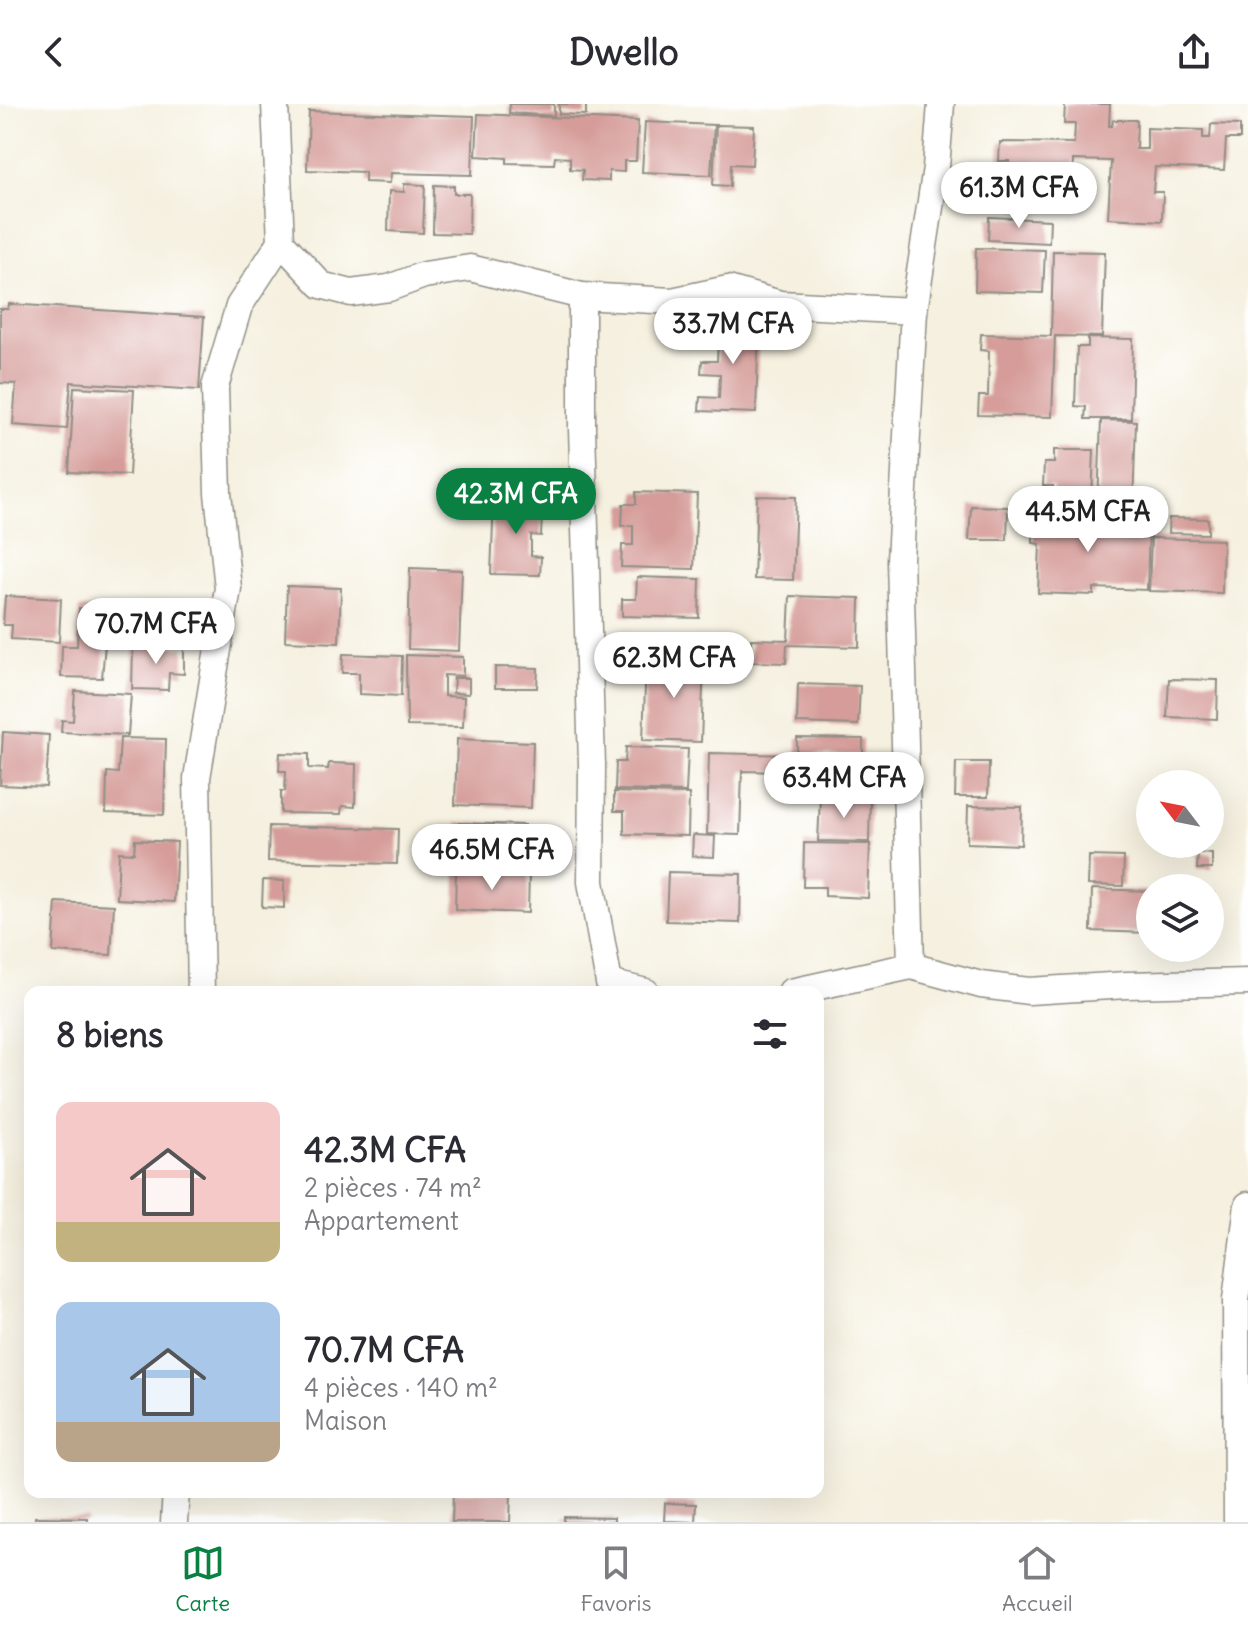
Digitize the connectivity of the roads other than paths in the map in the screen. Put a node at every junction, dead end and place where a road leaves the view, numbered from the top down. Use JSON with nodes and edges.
{"nodes":[{"id":1,"x":275,"y":104,"type":"edge"},
{"id":2,"x":941,"y":104,"type":"edge"},
{"id":3,"x":281,"y":242,"type":"junction"},
{"id":4,"x":582,"y":296,"type":"junction"},
{"id":5,"x":914,"y":311,"type":"junction"},
{"id":6,"x":911,"y":966,"type":"junction"},
{"id":7,"x":1248,"y":982,"type":"edge"},
{"id":8,"x":201,"y":986,"type":"edge"},
{"id":9,"x":621,"y":986,"type":"edge"},
{"id":10,"x":819,"y":986,"type":"edge"},
{"id":11,"x":1248,"y":1205,"type":"edge"},
{"id":12,"x":176,"y":1498,"type":"edge"},
{"id":13,"x":174,"y":1522,"type":"edge"},
{"id":14,"x":1237,"y":1522,"type":"edge"}],
"edges":[{"from":1,"to":3,"type":"street"},
{"from":2,"to":5,"type":"street"},
{"from":3,"to":4,"type":"street"},
{"from":3,"to":8,"type":"street"},
{"from":4,"to":5,"type":"street"},
{"from":4,"to":9,"type":"street"},
{"from":5,"to":6,"type":"street"},
{"from":6,"to":7,"type":"street"},
{"from":6,"to":10,"type":"street"},
{"from":11,"to":14,"type":"street"},
{"from":12,"to":13,"type":"street"}]}
